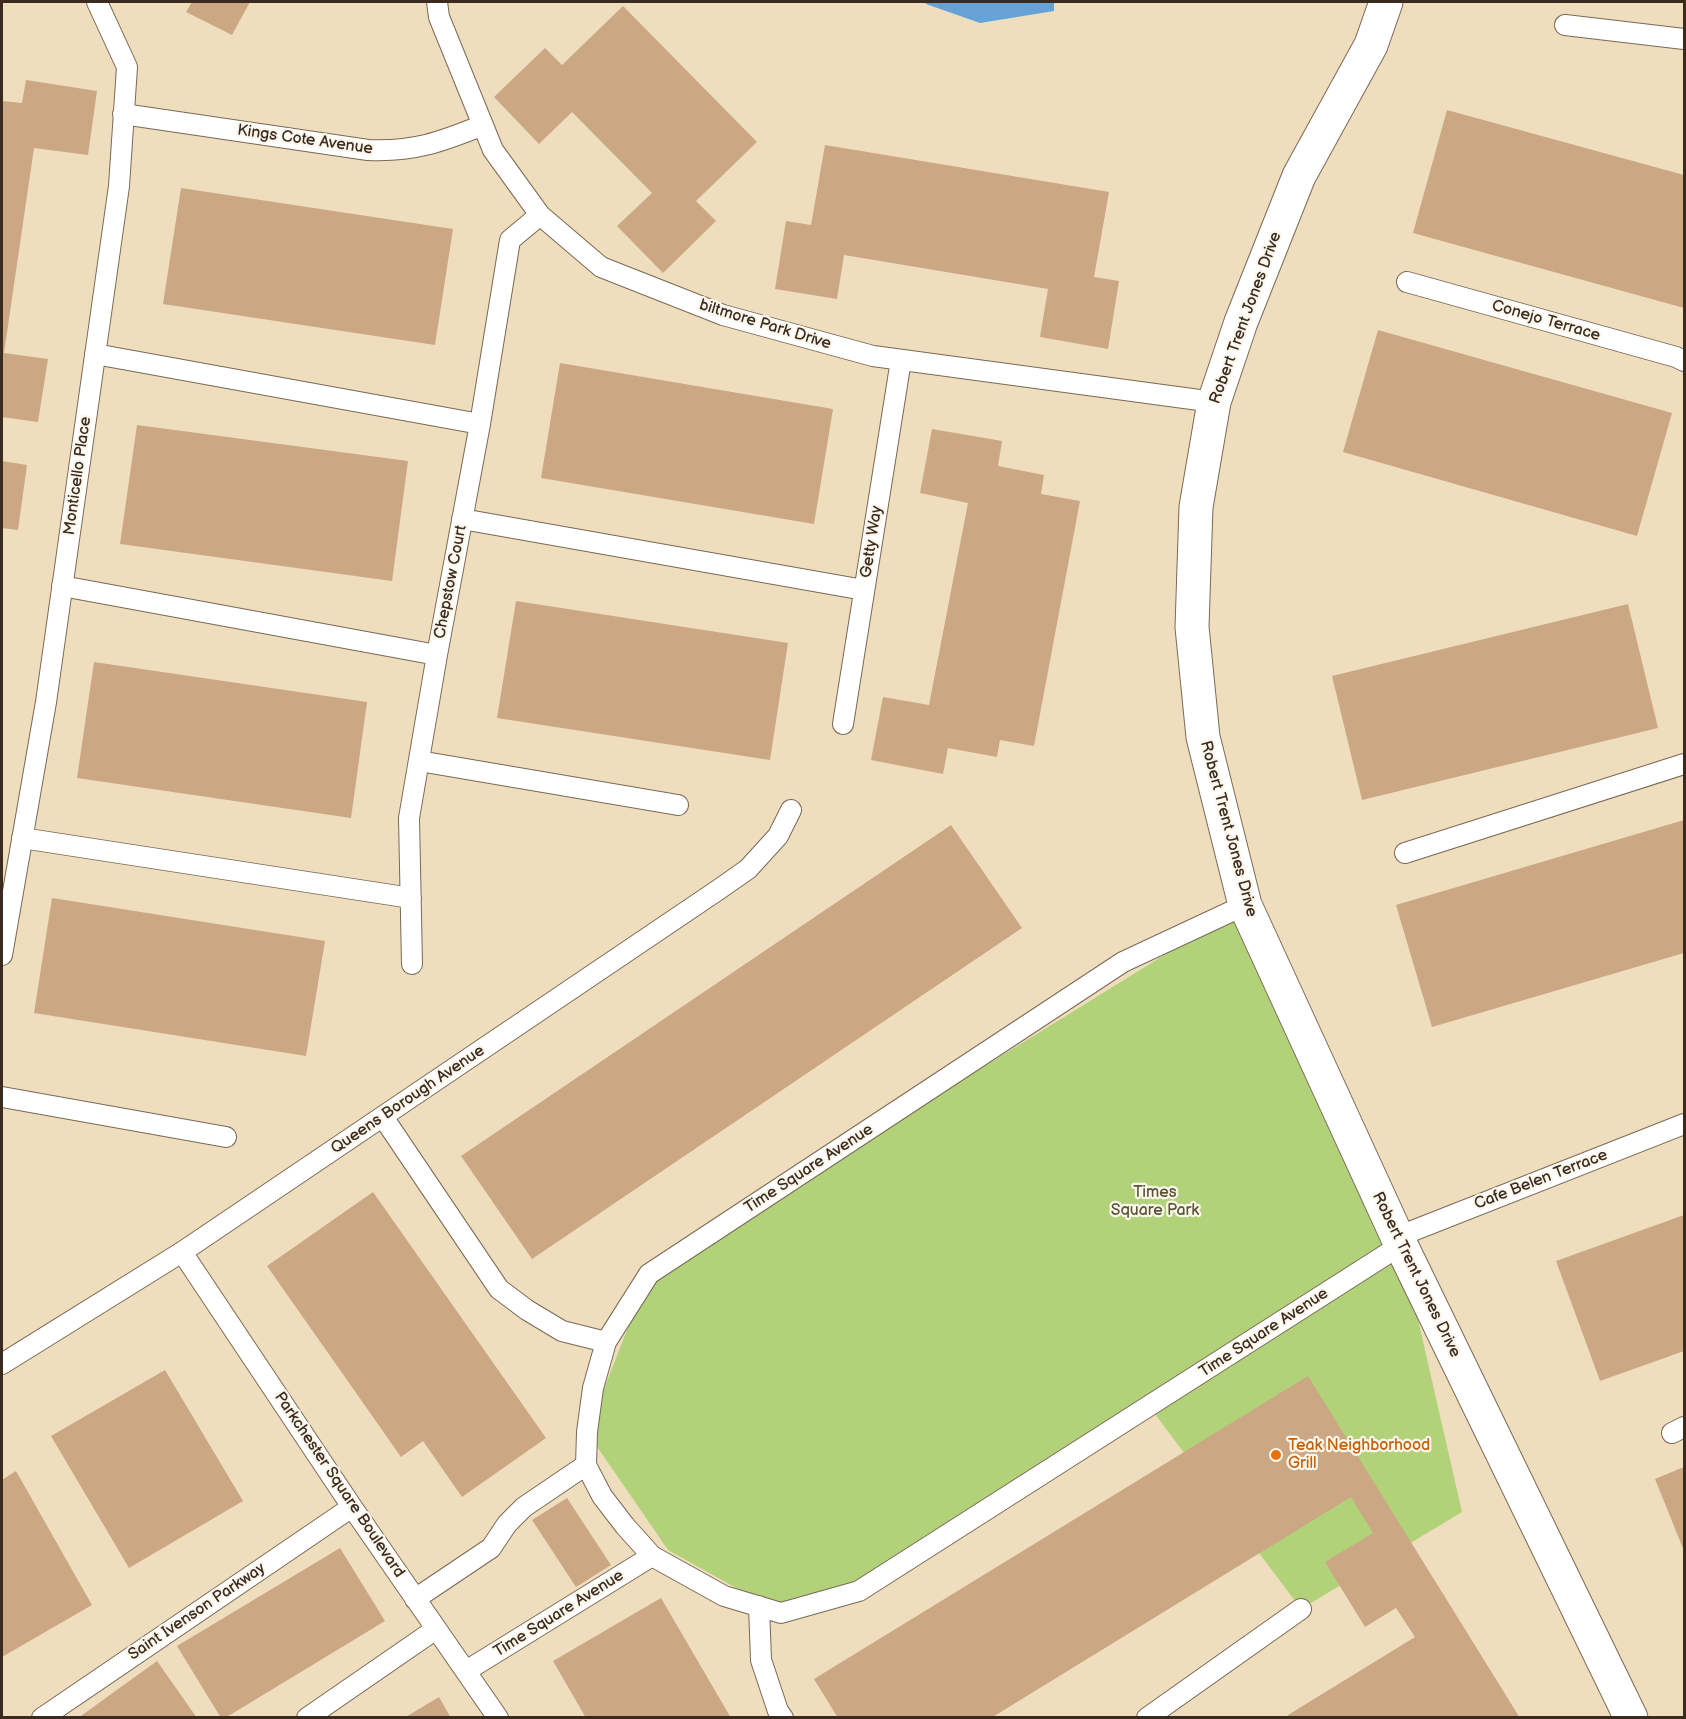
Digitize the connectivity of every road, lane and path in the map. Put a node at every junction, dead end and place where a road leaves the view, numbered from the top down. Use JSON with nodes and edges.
{"nodes":[{"id":1,"x":97,"y":2,"type":"edge"},
{"id":2,"x":437,"y":2,"type":"edge"},
{"id":3,"x":1386,"y":2,"type":"edge"},
{"id":4,"x":1566,"y":25,"type":"dead end"},
{"id":5,"x":1684,"y":39,"type":"edge"},
{"id":6,"x":123,"y":114,"type":"junction"},
{"id":7,"x":483,"y":125,"type":"junction"},
{"id":8,"x":540,"y":215,"type":"junction"},
{"id":9,"x":1407,"y":282,"type":"dead end"},
{"id":10,"x":95,"y":354,"type":"junction"},
{"id":11,"x":901,"y":360,"type":"junction"},
{"id":12,"x":1684,"y":361,"type":"edge"},
{"id":13,"x":1214,"y":402,"type":"junction"},
{"id":14,"x":480,"y":424,"type":"junction"},
{"id":15,"x":462,"y":519,"type":"junction"},
{"id":16,"x":62,"y":586,"type":"junction"},
{"id":17,"x":864,"y":590,"type":"junction"},
{"id":18,"x":437,"y":655,"type":"junction"},
{"id":19,"x":843,"y":724,"type":"dead end"},
{"id":20,"x":419,"y":760,"type":"junction"},
{"id":21,"x":1684,"y":764,"type":"edge"},
{"id":22,"x":678,"y":805,"type":"dead end"},
{"id":23,"x":791,"y":810,"type":"dead end"},
{"id":24,"x":22,"y":838,"type":"junction"},
{"id":25,"x":1405,"y":853,"type":"dead end"},
{"id":26,"x":411,"y":898,"type":"junction"},
{"id":27,"x":1245,"y":905,"type":"junction"},
{"id":28,"x":2,"y":955,"type":"edge"},
{"id":29,"x":412,"y":964,"type":"dead end"},
{"id":30,"x":2,"y":1097,"type":"edge"},
{"id":31,"x":383,"y":1117,"type":"junction"},
{"id":32,"x":1684,"y":1124,"type":"edge"},
{"id":33,"x":226,"y":1137,"type":"dead end"},
{"id":34,"x":1399,"y":1241,"type":"junction"},
{"id":35,"x":182,"y":1252,"type":"junction"},
{"id":36,"x":606,"y":1342,"type":"junction"},
{"id":37,"x":2,"y":1364,"type":"edge"},
{"id":38,"x":586,"y":1465,"type":"junction"},
{"id":39,"x":352,"y":1507,"type":"junction"},
{"id":40,"x":652,"y":1556,"type":"junction"},
{"id":41,"x":415,"y":1599,"type":"junction"},
{"id":42,"x":759,"y":1606,"type":"junction"},
{"id":43,"x":1301,"y":1609,"type":"dead end"},
{"id":44,"x":436,"y":1629,"type":"junction"},
{"id":45,"x":466,"y":1671,"type":"junction"},
{"id":46,"x":42,"y":1718,"type":"edge"},
{"id":47,"x":307,"y":1718,"type":"edge"},
{"id":48,"x":498,"y":1718,"type":"edge"},
{"id":49,"x":783,"y":1718,"type":"edge"},
{"id":50,"x":1147,"y":1718,"type":"edge"},
{"id":51,"x":1631,"y":1718,"type":"edge"}],
"edges":[{"from":1,"to":6,"type":"lane","name":"Monticello Place"},
{"from":2,"to":7,"type":"lane","name":"biltmore Park Drive"},
{"from":3,"to":13,"type":"street","name":"Robert Trent Jones Drive"},
{"from":4,"to":5,"type":"lane"},
{"from":6,"to":7,"type":"lane","name":"Kings Cote Avenue"},
{"from":6,"to":10,"type":"lane","name":"Monticello Place"},
{"from":7,"to":8,"type":"lane","name":"biltmore Park Drive"},
{"from":8,"to":11,"type":"lane","name":"biltmore Park Drive"},
{"from":8,"to":14,"type":"lane","name":"Chepstow Court"},
{"from":9,"to":12,"type":"lane","name":"Conejo Terrace"},
{"from":10,"to":14,"type":"lane"},
{"from":10,"to":16,"type":"lane","name":"Monticello Place"},
{"from":11,"to":13,"type":"lane","name":"biltmore Park Drive"},
{"from":11,"to":17,"type":"lane","name":"Getty Way"},
{"from":13,"to":27,"type":"street","name":"Robert Trent Jones Drive"},
{"from":14,"to":15,"type":"lane","name":"Chepstow Court"},
{"from":15,"to":17,"type":"lane"},
{"from":15,"to":18,"type":"lane","name":"Chepstow Court"},
{"from":16,"to":18,"type":"lane"},
{"from":16,"to":24,"type":"lane","name":"Monticello Place"},
{"from":17,"to":19,"type":"lane","name":"Getty Way"},
{"from":18,"to":20,"type":"lane","name":"Chepstow Court"},
{"from":20,"to":22,"type":"lane"},
{"from":20,"to":26,"type":"lane","name":"Chepstow Court"},
{"from":21,"to":25,"type":"lane"},
{"from":23,"to":31,"type":"lane","name":"Queens Borough Avenue"},
{"from":24,"to":26,"type":"lane"},
{"from":24,"to":28,"type":"lane","name":"Monticello Place"},
{"from":26,"to":29,"type":"lane","name":"Chepstow Court"},
{"from":27,"to":34,"type":"street","name":"Robert Trent Jones Drive"},
{"from":27,"to":36,"type":"lane","name":"Time Square Avenue"},
{"from":30,"to":33,"type":"lane"},
{"from":31,"to":35,"type":"lane","name":"Queens Borough Avenue"},
{"from":31,"to":36,"type":"lane"},
{"from":32,"to":34,"type":"lane","name":"Cafe Belen Terrace"},
{"from":34,"to":42,"type":"lane","name":"Time Square Avenue"},
{"from":34,"to":51,"type":"street","name":"Robert Trent Jones Drive"},
{"from":35,"to":37,"type":"lane","name":"Queens Borough Avenue"},
{"from":35,"to":39,"type":"lane","name":"Parkchester Square Boulevard"},
{"from":36,"to":38,"type":"lane","name":"Time Square Avenue"},
{"from":38,"to":40,"type":"lane","name":"Time Square Avenue"},
{"from":38,"to":41,"type":"lane"},
{"from":39,"to":41,"type":"lane","name":"Parkchester Square Boulevard"},
{"from":39,"to":46,"type":"lane","name":"Saint Ivenson Parkway"},
{"from":40,"to":42,"type":"lane","name":"Time Square Avenue"},
{"from":40,"to":45,"type":"lane","name":"Time Square Avenue"},
{"from":41,"to":44,"type":"lane","name":"Parkchester Square Boulevard"},
{"from":42,"to":49,"type":"lane"},
{"from":43,"to":50,"type":"lane"},
{"from":44,"to":45,"type":"lane","name":"Parkchester Square Boulevard"},
{"from":44,"to":47,"type":"lane"},
{"from":45,"to":48,"type":"lane","name":"Parkchester Square Boulevard"}]}
